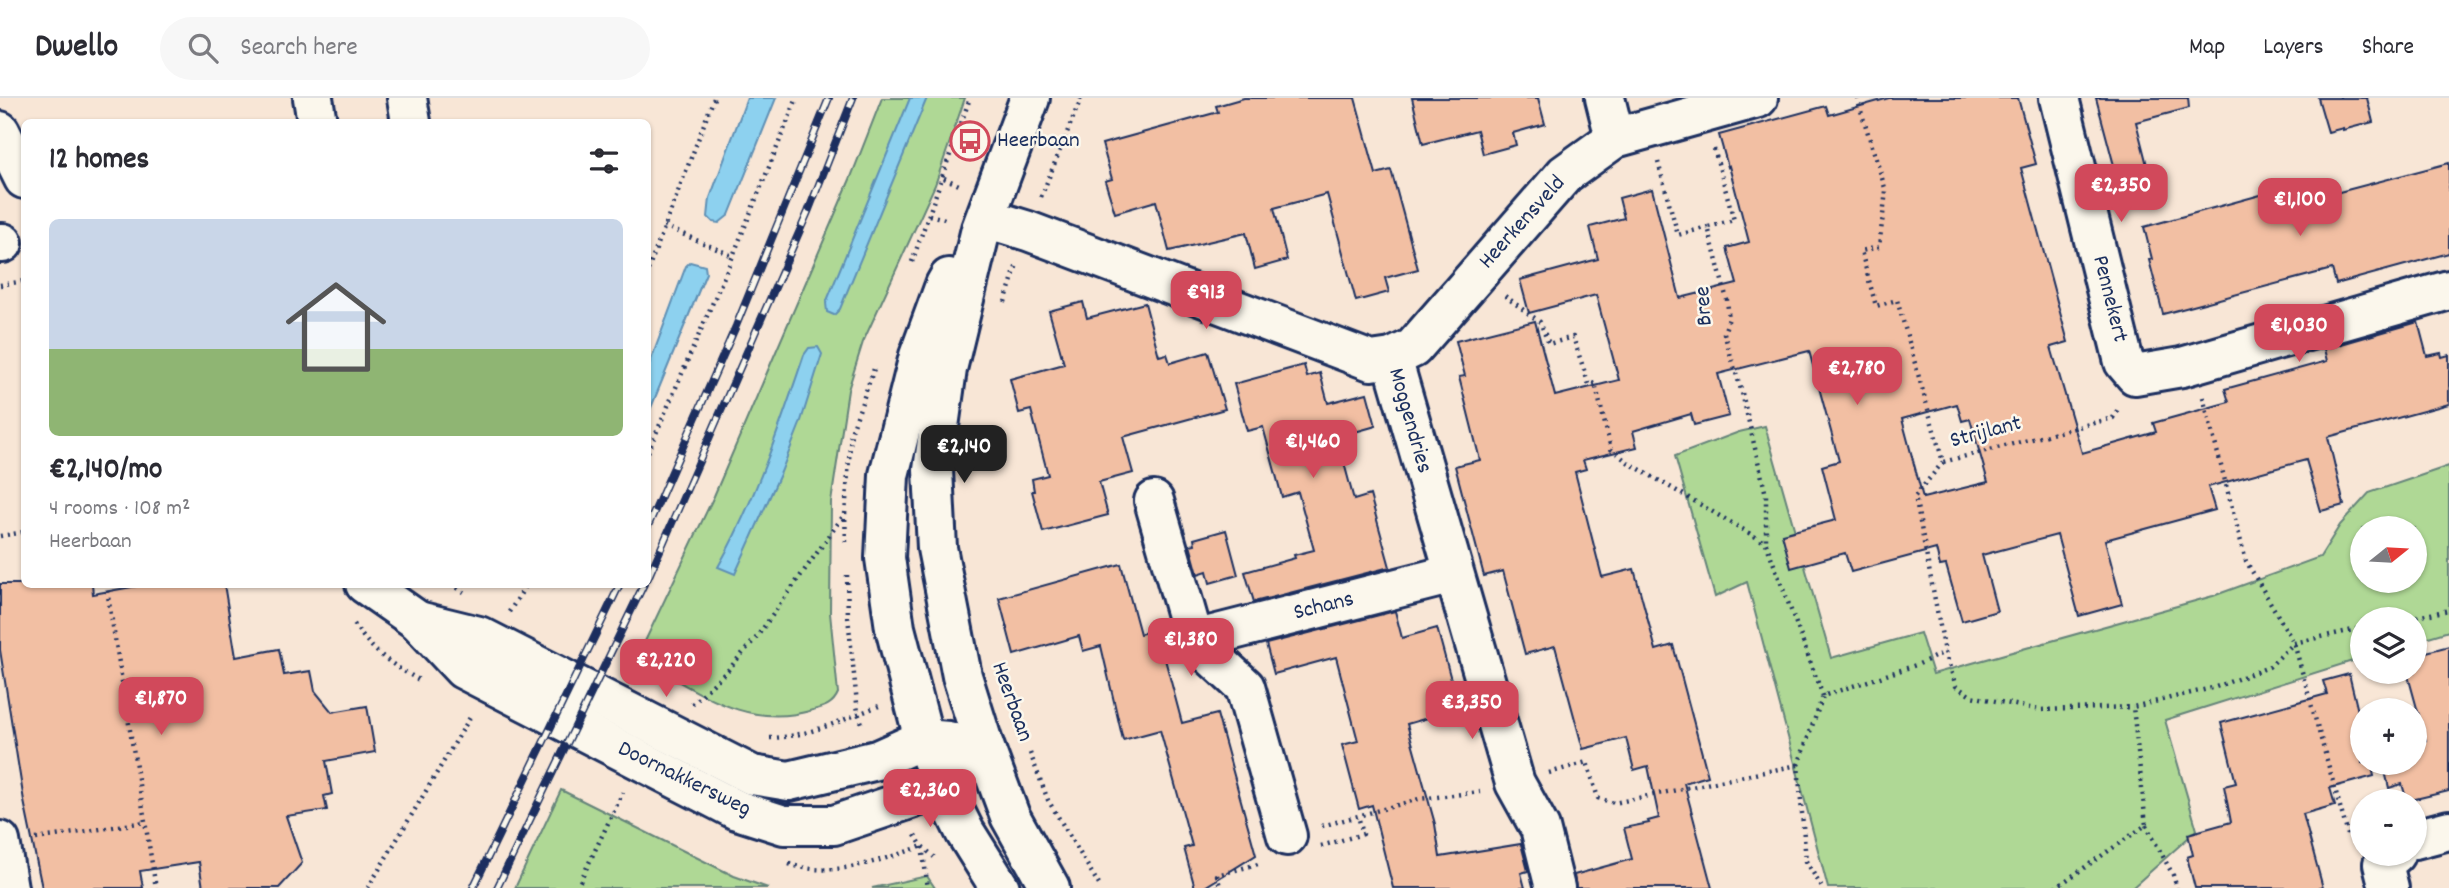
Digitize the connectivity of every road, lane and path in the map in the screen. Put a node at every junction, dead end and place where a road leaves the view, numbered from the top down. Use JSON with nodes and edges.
{"nodes":[{"id":1,"x":313,"y":98,"type":"edge"},
{"id":2,"x":407,"y":98,"type":"edge"},
{"id":3,"x":714,"y":98,"type":"edge"},
{"id":4,"x":797,"y":98,"type":"edge"},
{"id":5,"x":1030,"y":98,"type":"edge"},
{"id":6,"x":1081,"y":98,"type":"edge"},
{"id":7,"x":1605,"y":98,"type":"edge"},
{"id":8,"x":1758,"y":98,"type":"edge"},
{"id":9,"x":1857,"y":98,"type":"edge"},
{"id":10,"x":2059,"y":98,"type":"edge"},
{"id":11,"x":316,"y":119,"type":"edge"},
{"id":12,"x":410,"y":119,"type":"edge"},
{"id":13,"x":1680,"y":120,"type":"junction"},
{"id":14,"x":0,"y":131,"type":"edge"},
{"id":15,"x":1615,"y":138,"type":"junction"},
{"id":16,"x":1656,"y":154,"type":"dead end"},
{"id":17,"x":21,"y":173,"type":"edge"},
{"id":18,"x":984,"y":223,"type":"junction"},
{"id":19,"x":664,"y":226,"type":"junction"},
{"id":20,"x":1708,"y":227,"type":"junction"},
{"id":21,"x":1028,"y":231,"type":"junction"},
{"id":22,"x":733,"y":256,"type":"junction"},
{"id":23,"x":651,"y":262,"type":"edge"},
{"id":24,"x":1476,"y":276,"type":"junction"},
{"id":25,"x":21,"y":282,"type":"edge"},
{"id":26,"x":0,"y":285,"type":"edge"},
{"id":27,"x":2449,"y":290,"type":"edge"},
{"id":28,"x":1002,"y":309,"type":"dead end"},
{"id":29,"x":1392,"y":358,"type":"junction"},
{"id":30,"x":2194,"y":363,"type":"junction"},
{"id":31,"x":2134,"y":375,"type":"junction"},
{"id":32,"x":651,"y":445,"type":"edge"},
{"id":33,"x":1944,"y":463,"type":"junction"},
{"id":34,"x":1154,"y":501,"type":"dead end"},
{"id":35,"x":845,"y":515,"type":"dead end"},
{"id":36,"x":21,"y":532,"type":"edge"},
{"id":37,"x":0,"y":536,"type":"edge"},
{"id":38,"x":1766,"y":543,"type":"junction"},
{"id":39,"x":1453,"y":574,"type":"junction"},
{"id":40,"x":107,"y":588,"type":"edge"},
{"id":41,"x":371,"y":588,"type":"edge"},
{"id":42,"x":458,"y":588,"type":"edge"},
{"id":43,"x":524,"y":588,"type":"edge"},
{"id":44,"x":473,"y":597,"type":"dead end"},
{"id":45,"x":2449,"y":610,"type":"edge"},
{"id":46,"x":2427,"y":615,"type":"edge"},
{"id":47,"x":418,"y":621,"type":"junction"},
{"id":48,"x":518,"y":621,"type":"dead end"},
{"id":49,"x":2350,"y":631,"type":"edge"},
{"id":50,"x":1194,"y":640,"type":"junction"},
{"id":51,"x":2294,"y":643,"type":"junction"},
{"id":52,"x":1945,"y":652,"type":"junction"},
{"id":53,"x":910,"y":694,"type":"junction"},
{"id":54,"x":1823,"y":696,"type":"junction"},
{"id":55,"x":2133,"y":707,"type":"junction"},
{"id":56,"x":474,"y":710,"type":"dead end"},
{"id":57,"x":697,"y":712,"type":"dead end"},
{"id":58,"x":760,"y":738,"type":"dead end"},
{"id":59,"x":924,"y":739,"type":"junction"},
{"id":60,"x":983,"y":743,"type":"junction"},
{"id":61,"x":1029,"y":750,"type":"dead end"},
{"id":62,"x":1798,"y":765,"type":"junction"},
{"id":63,"x":1515,"y":783,"type":"junction"},
{"id":64,"x":625,"y":788,"type":"dead end"},
{"id":65,"x":943,"y":788,"type":"junction"},
{"id":66,"x":145,"y":822,"type":"junction"},
{"id":67,"x":2146,"y":825,"type":"junction"},
{"id":68,"x":2449,"y":830,"type":"edge"},
{"id":69,"x":1287,"y":836,"type":"joint"},
{"id":70,"x":2427,"y":836,"type":"edge"},
{"id":71,"x":2350,"y":837,"type":"edge"},
{"id":72,"x":0,"y":843,"type":"edge"},
{"id":73,"x":922,"y":846,"type":"dead end"},
{"id":74,"x":2384,"y":866,"type":"edge"},
{"id":75,"x":8,"y":888,"type":"edge"},
{"id":76,"x":156,"y":888,"type":"edge"},
{"id":77,"x":368,"y":888,"type":"edge"},
{"id":78,"x":577,"y":888,"type":"edge"},
{"id":79,"x":928,"y":888,"type":"edge"},
{"id":80,"x":1000,"y":888,"type":"edge"},
{"id":81,"x":1050,"y":888,"type":"edge"},
{"id":82,"x":1101,"y":888,"type":"edge"},
{"id":83,"x":1555,"y":888,"type":"edge"},
{"id":84,"x":1822,"y":888,"type":"edge"},
{"id":85,"x":2055,"y":888,"type":"edge"},
{"id":86,"x":2177,"y":888,"type":"edge"},
{"id":87,"x":2389,"y":888,"type":"edge"}],
"edges":[{"from":1,"to":11,"type":"street"},
{"from":2,"to":12,"type":"street"},
{"from":3,"to":19,"type":"path"},
{"from":4,"to":22,"type":"path"},
{"from":5,"to":18,"type":"street","name":"Heerbaan"},
{"from":6,"to":21,"type":"path"},
{"from":7,"to":15,"type":"street"},
{"from":8,"to":13,"type":"street","name":"Heerkensveld"},
{"from":9,"to":33,"type":"path","name":"Strijlant"},
{"from":10,"to":31,"type":"street","name":"Pennekert"},
{"from":13,"to":15,"type":"street","name":"Heerkensveld"},
{"from":13,"to":20,"type":"path"},
{"from":14,"to":17,"type":"street"},
{"from":15,"to":24,"type":"street","name":"Heerkensveld"},
{"from":16,"to":20,"type":"path"},
{"from":18,"to":21,"type":"street","name":"Moggendries"},
{"from":18,"to":53,"type":"street","name":"Heerbaan"},
{"from":18,"to":60,"type":"street","name":"Heerbaan"},
{"from":19,"to":22,"type":"path"},
{"from":19,"to":23,"type":"path"},
{"from":20,"to":38,"type":"path","name":"Bree"},
{"from":21,"to":28,"type":"path"},
{"from":21,"to":29,"type":"street","name":"Moggendries"},
{"from":22,"to":32,"type":"path"},
{"from":24,"to":29,"type":"street","name":"Heerkensveld"},
{"from":24,"to":38,"type":"path"},
{"from":25,"to":26,"type":"path"},
{"from":27,"to":30,"type":"street"},
{"from":29,"to":39,"type":"street","name":"Moggendries"},
{"from":30,"to":31,"type":"street"},
{"from":30,"to":51,"type":"path"},
{"from":31,"to":33,"type":"path","name":"Strijlant"},
{"from":33,"to":52,"type":"path"},
{"from":34,"to":50,"type":"street"},
{"from":35,"to":57,"type":"path"},
{"from":36,"to":37,"type":"path"},
{"from":38,"to":54,"type":"path"},
{"from":39,"to":50,"type":"street","name":"Schans"},
{"from":39,"to":63,"type":"street","name":"Moggendries"},
{"from":40,"to":66,"type":"path"},
{"from":41,"to":47,"type":"street","name":"Doornakkersweg"},
{"from":42,"to":44,"type":"path"},
{"from":43,"to":48,"type":"path"},
{"from":45,"to":46,"type":"path"},
{"from":47,"to":59,"type":"street","name":"Doornakkersweg"},
{"from":47,"to":65,"type":"street","name":"Doornakkersweg"},
{"from":49,"to":51,"type":"path"},
{"from":50,"to":69,"type":"street"},
{"from":51,"to":55,"type":"path"},
{"from":51,"to":71,"type":"path"},
{"from":52,"to":54,"type":"path"},
{"from":52,"to":55,"type":"path"},
{"from":53,"to":58,"type":"path"},
{"from":53,"to":59,"type":"street","name":"Heerbaan"},
{"from":54,"to":62,"type":"path"},
{"from":55,"to":67,"type":"path"},
{"from":56,"to":77,"type":"path"},
{"from":59,"to":60,"type":"street","name":"Doornakkersweg"},
{"from":59,"to":65,"type":"street","name":"Heerbaan"},
{"from":60,"to":65,"type":"street","name":"Doornakkersweg"},
{"from":60,"to":81,"type":"street","name":"Heerbaan"},
{"from":61,"to":82,"type":"path","name":"Heerbaan"},
{"from":62,"to":63,"type":"path"},
{"from":62,"to":84,"type":"path"},
{"from":63,"to":69,"type":"path"},
{"from":63,"to":83,"type":"street","name":"Moggendries"},
{"from":64,"to":78,"type":"path"},
{"from":65,"to":80,"type":"street","name":"Heerbaan"},
{"from":66,"to":72,"type":"path"},
{"from":66,"to":76,"type":"path"},
{"from":67,"to":85,"type":"path"},
{"from":67,"to":86,"type":"path"},
{"from":68,"to":70,"type":"street"},
{"from":72,"to":75,"type":"street"},
{"from":73,"to":79,"type":"path"},
{"from":74,"to":87,"type":"street"}]}
